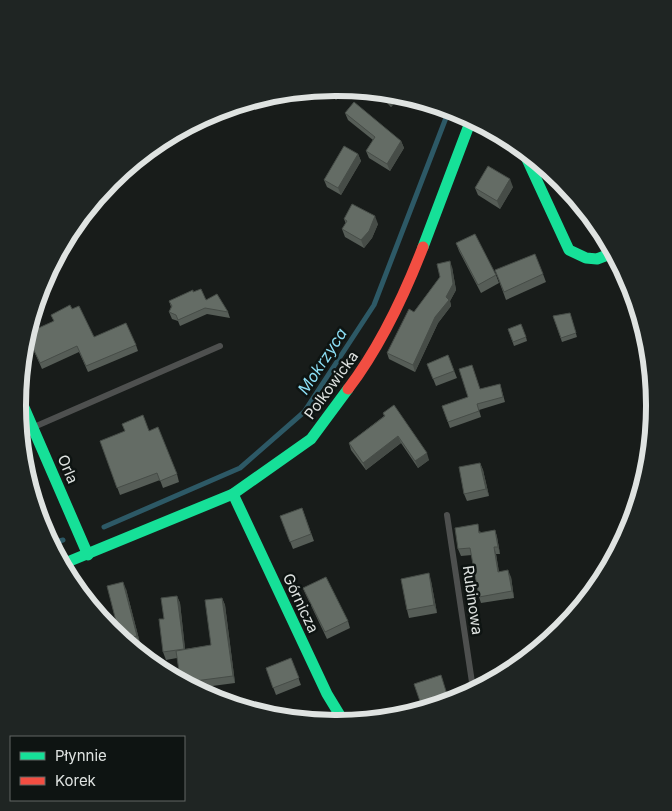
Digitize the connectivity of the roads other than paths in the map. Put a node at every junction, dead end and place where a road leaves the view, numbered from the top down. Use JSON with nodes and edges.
{"nodes":[{"id":1,"x":469,"y":126,"type":"edge"},
{"id":2,"x":529,"y":163,"type":"edge"},
{"id":3,"x":606,"y":255,"type":"edge"},
{"id":4,"x":220,"y":346,"type":"dead end"},
{"id":5,"x":26,"y":411,"type":"edge"},
{"id":6,"x":33,"y":428,"type":"junction"},
{"id":7,"x":233,"y":494,"type":"junction"},
{"id":8,"x":447,"y":515,"type":"dead end"},
{"id":9,"x":88,"y":555,"type":"junction"},
{"id":10,"x":69,"y":562,"type":"edge"},
{"id":11,"x":472,"y":683,"type":"edge"},
{"id":12,"x":340,"y":715,"type":"edge"}],
"edges":[{"from":1,"to":7,"type":"street","name":"Polkowicka"},
{"from":2,"to":3,"type":"street"},
{"from":4,"to":6,"type":"lane"},
{"from":5,"to":6,"type":"street","name":"Orla"},
{"from":6,"to":9,"type":"street","name":"Orla"},
{"from":7,"to":9,"type":"street","name":"Polkowicka"},
{"from":7,"to":12,"type":"street","name":"Górnicza"},
{"from":8,"to":11,"type":"lane","name":"Rubinowa"},
{"from":9,"to":10,"type":"street","name":"Polkowicka"}]}
